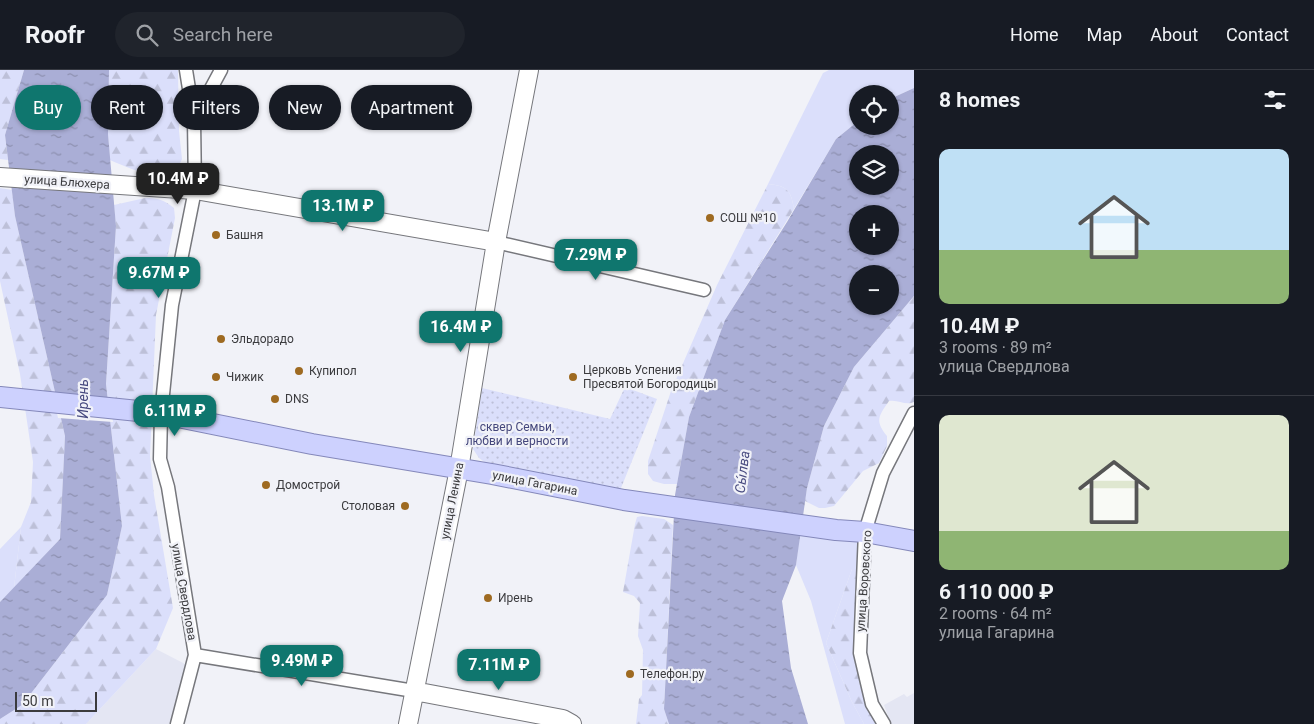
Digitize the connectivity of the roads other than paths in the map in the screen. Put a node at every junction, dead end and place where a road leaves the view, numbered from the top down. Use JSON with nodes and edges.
{"nodes":[{"id":1,"x":186,"y":70,"type":"edge"},
{"id":2,"x":221,"y":70,"type":"edge"},
{"id":3,"x":529,"y":70,"type":"edge"},
{"id":4,"x":188,"y":85,"type":"edge"},
{"id":5,"x":213,"y":85,"type":"edge"},
{"id":6,"x":194,"y":130,"type":"edge"},
{"id":7,"x":0,"y":177,"type":"edge"},
{"id":8,"x":195,"y":190,"type":"junction"},
{"id":9,"x":496,"y":242,"type":"junction"},
{"id":10,"x":704,"y":290,"type":"dead end"},
{"id":11,"x":0,"y":398,"type":"edge"},
{"id":12,"x":160,"y":413,"type":"junction"},
{"id":13,"x":914,"y":413,"type":"edge"},
{"id":14,"x":459,"y":469,"type":"junction"},
{"id":15,"x":865,"y":532,"type":"junction"},
{"id":16,"x":914,"y":541,"type":"edge"},
{"id":17,"x":195,"y":655,"type":"junction"},
{"id":18,"x":414,"y":691,"type":"junction"},
{"id":19,"x":176,"y":724,"type":"edge"},
{"id":20,"x":408,"y":724,"type":"edge"},
{"id":21,"x":572,"y":724,"type":"edge"},
{"id":22,"x":884,"y":724,"type":"edge"}],
"edges":[{"from":1,"to":4,"type":"street"},
{"from":2,"to":5,"type":"street"},
{"from":3,"to":9,"type":"street","name":"улица Ленина"},
{"from":6,"to":8,"type":"street"},
{"from":7,"to":8,"type":"street","name":"улица Блюхера"},
{"from":8,"to":9,"type":"street","name":"улица Блюхера"},
{"from":8,"to":12,"type":"street"},
{"from":9,"to":10,"type":"street"},
{"from":9,"to":14,"type":"street","name":"улица Ленина"},
{"from":11,"to":12,"type":"main road","name":"улица Гагарина"},
{"from":12,"to":14,"type":"main road","name":"улица Гагарина"},
{"from":12,"to":17,"type":"street","name":"улица Свердлова"},
{"from":13,"to":15,"type":"street","name":"улица Воровского"},
{"from":14,"to":15,"type":"main road","name":"улица Гагарина"},
{"from":14,"to":18,"type":"street","name":"улица Ленина"},
{"from":15,"to":16,"type":"main road","name":"улица Гагарина"},
{"from":15,"to":22,"type":"street","name":"улица Воровского"},
{"from":17,"to":18,"type":"street"},
{"from":17,"to":19,"type":"street","name":"улица Свердлова"},
{"from":18,"to":20,"type":"street","name":"улица Ленина"},
{"from":18,"to":21,"type":"street"}]}
